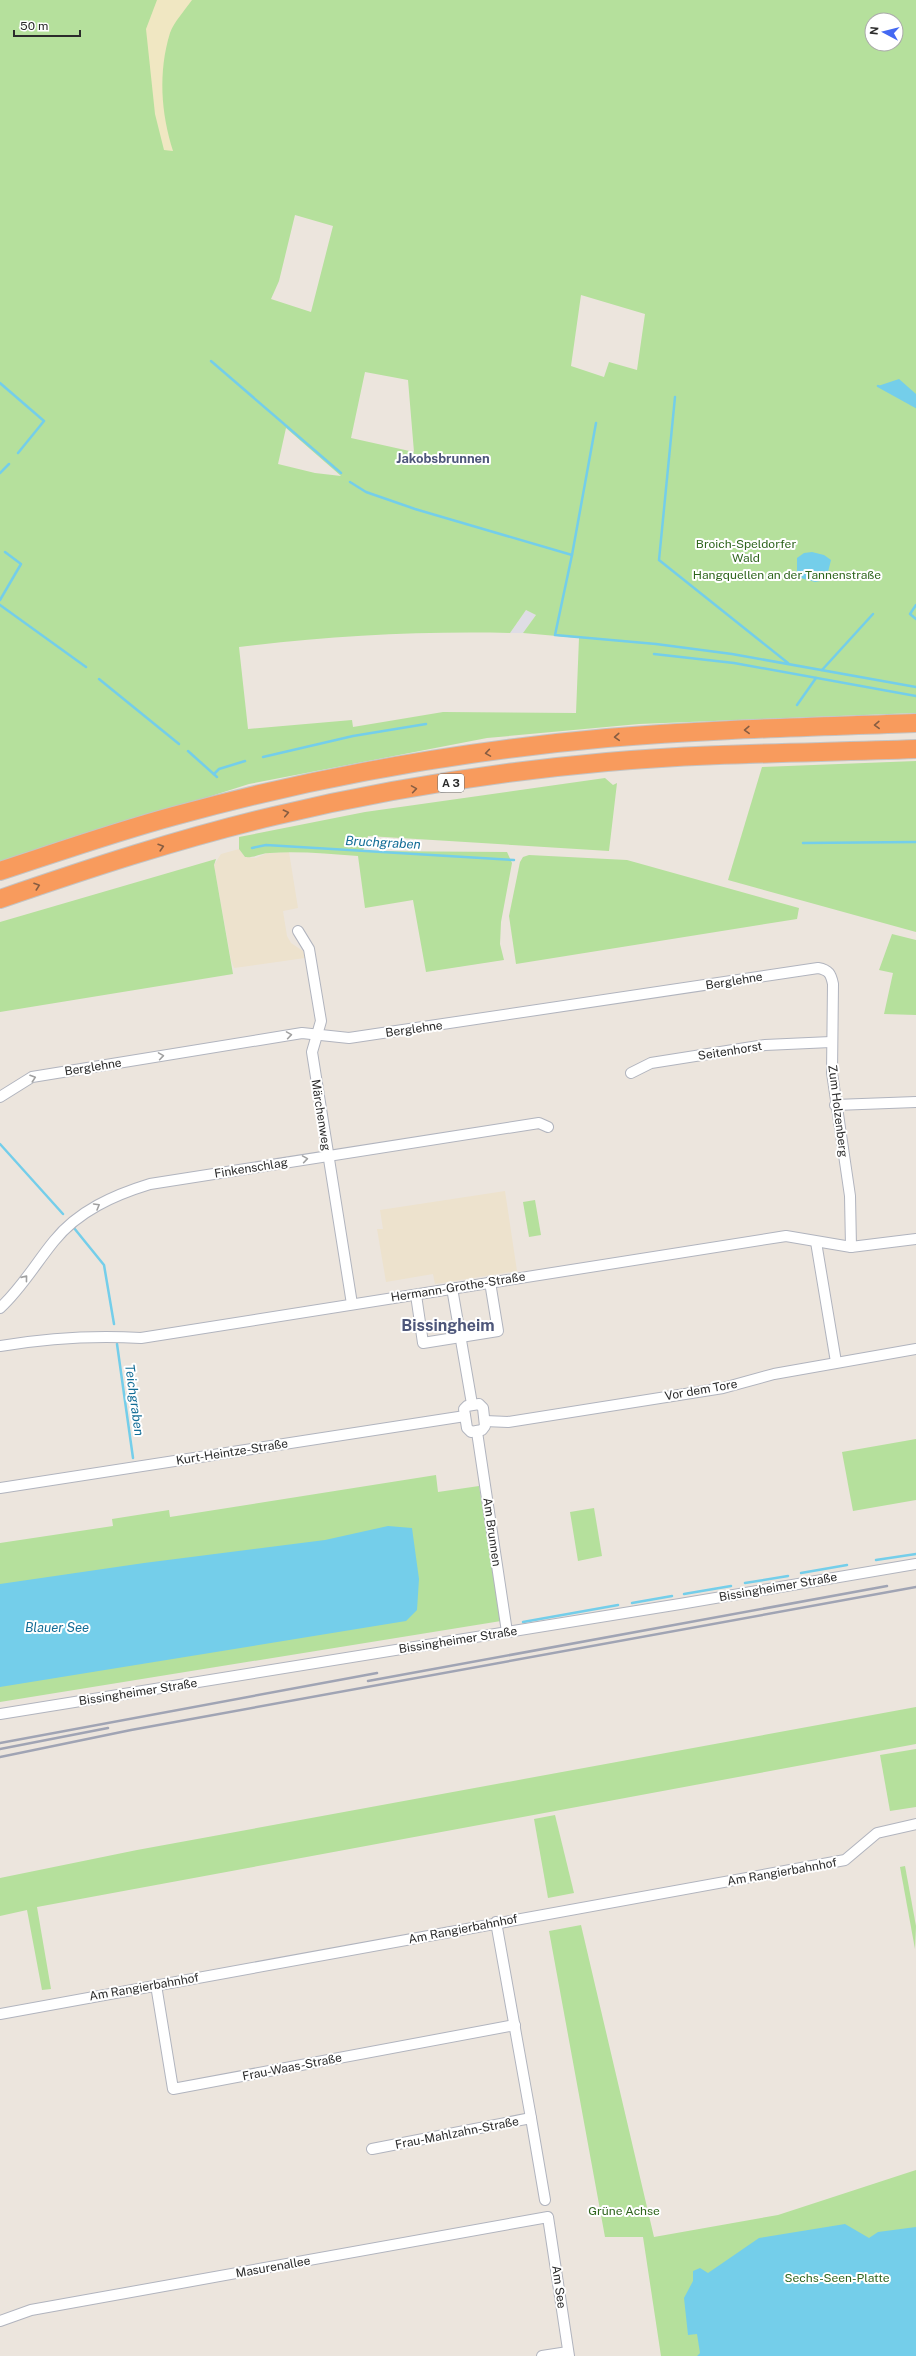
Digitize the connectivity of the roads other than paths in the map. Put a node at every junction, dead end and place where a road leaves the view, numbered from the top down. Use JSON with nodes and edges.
{"nodes":[{"id":1,"x":916,"y":723,"type":"edge"},
{"id":2,"x":916,"y":749,"type":"edge"},
{"id":3,"x":0,"y":871,"type":"edge"},
{"id":4,"x":0,"y":899,"type":"edge"},
{"id":5,"x":298,"y":931,"type":"dead end"},
{"id":6,"x":831,"y":974,"type":"joint"},
{"id":7,"x":317,"y":1034,"type":"junction"},
{"id":8,"x":831,"y":1042,"type":"junction"},
{"id":9,"x":631,"y":1074,"type":"dead end"},
{"id":10,"x":0,"y":1097,"type":"edge"},
{"id":11,"x":916,"y":1102,"type":"edge"},
{"id":12,"x":836,"y":1105,"type":"junction"},
{"id":13,"x":548,"y":1127,"type":"dead end"},
{"id":14,"x":328,"y":1155,"type":"junction"},
{"id":15,"x":916,"y":1239,"type":"edge"},
{"id":16,"x":816,"y":1242,"type":"junction"},
{"id":17,"x":851,"y":1247,"type":"junction"},
{"id":18,"x":490,"y":1282,"type":"junction"},
{"id":19,"x":452,"y":1288,"type":"junction"},
{"id":20,"x":416,"y":1295,"type":"junction"},
{"id":21,"x":352,"y":1304,"type":"junction"},
{"id":22,"x":0,"y":1308,"type":"edge"},
{"id":23,"x":460,"y":1337,"type":"junction"},
{"id":24,"x":0,"y":1346,"type":"edge"},
{"id":25,"x":916,"y":1349,"type":"edge"},
{"id":26,"x":836,"y":1362,"type":"junction"},
{"id":27,"x":472,"y":1404,"type":"junction"},
{"id":28,"x":464,"y":1416,"type":"junction"},
{"id":29,"x":485,"y":1421,"type":"junction"},
{"id":30,"x":477,"y":1432,"type":"junction"},
{"id":31,"x":0,"y":1488,"type":"edge"},
{"id":32,"x":916,"y":1564,"type":"edge"},
{"id":33,"x":507,"y":1632,"type":"junction"},
{"id":34,"x":0,"y":1714,"type":"edge"},
{"id":35,"x":916,"y":1824,"type":"edge"},
{"id":36,"x":496,"y":1922,"type":"junction"},
{"id":37,"x":156,"y":1985,"type":"junction"},
{"id":38,"x":0,"y":2014,"type":"edge"},
{"id":39,"x":515,"y":2025,"type":"junction"},
{"id":40,"x":531,"y":2118,"type":"junction"},
{"id":41,"x":372,"y":2149,"type":"dead end"},
{"id":42,"x":545,"y":2200,"type":"dead end"},
{"id":43,"x":548,"y":2217,"type":"joint"},
{"id":44,"x":0,"y":2321,"type":"edge"},
{"id":45,"x":568,"y":2354,"type":"edge"},
{"id":46,"x":542,"y":2356,"type":"edge"}],
"edges":[{"from":1,"to":3,"type":"highway","number":"A 3","one_way":true},
{"from":4,"to":2,"type":"highway","number":"A 3","one_way":true},
{"from":5,"to":7,"type":"street","name":"Märchenweg"},
{"from":6,"to":7,"type":"street","name":"Berglehne"},
{"from":6,"to":8,"type":"street","name":"Zum Holzenberg"},
{"from":10,"to":7,"type":"street","name":"Berglehne","one_way":true},
{"from":7,"to":14,"type":"street","name":"Märchenweg"},
{"from":8,"to":9,"type":"street","name":"Seitenhorst"},
{"from":8,"to":12,"type":"street","name":"Zum Holzenberg"},
{"from":11,"to":12,"type":"street"},
{"from":12,"to":17,"type":"street","name":"Zum Holzenberg"},
{"from":13,"to":14,"type":"street","name":"Finkenschlag"},
{"from":14,"to":21,"type":"street","name":"Märchenweg"},
{"from":22,"to":14,"type":"street","name":"Finkenschlag","one_way":true},
{"from":15,"to":17,"type":"street","name":"Hermann-Grothe-Straße"},
{"from":16,"to":17,"type":"street","name":"Hermann-Grothe-Straße"},
{"from":16,"to":18,"type":"street","name":"Hermann-Grothe-Straße"},
{"from":16,"to":26,"type":"street"},
{"from":18,"to":19,"type":"street","name":"Hermann-Grothe-Straße"},
{"from":18,"to":23,"type":"street"},
{"from":19,"to":20,"type":"street","name":"Hermann-Grothe-Straße"},
{"from":19,"to":23,"type":"street"},
{"from":20,"to":21,"type":"street","name":"Hermann-Grothe-Straße"},
{"from":20,"to":23,"type":"street"},
{"from":21,"to":24,"type":"street","name":"Hermann-Grothe-Straße"},
{"from":23,"to":27,"type":"street"},
{"from":25,"to":26,"type":"street","name":"Vor dem Tore"},
{"from":26,"to":29,"type":"street","name":"Vor dem Tore"},
{"from":27,"to":28,"type":"street"},
{"from":27,"to":29,"type":"street"},
{"from":28,"to":30,"type":"street"},
{"from":28,"to":31,"type":"street","name":"Kurt-Heintze-Straße"},
{"from":29,"to":30,"type":"street"},
{"from":30,"to":33,"type":"street","name":"Am Brunnen"},
{"from":32,"to":33,"type":"street","name":"Bissingheimer Straße"},
{"from":33,"to":34,"type":"street","name":"Bissingheimer Straße"},
{"from":35,"to":36,"type":"street","name":"Am Rangierbahnhof"},
{"from":36,"to":37,"type":"street","name":"Am Rangierbahnhof"},
{"from":36,"to":39,"type":"street"},
{"from":37,"to":38,"type":"street","name":"Am Rangierbahnhof"},
{"from":37,"to":39,"type":"street","name":"Frau-Waas-Straße"},
{"from":39,"to":40,"type":"street"},
{"from":40,"to":41,"type":"street","name":"Frau-Mahlzahn-Straße"},
{"from":40,"to":42,"type":"street","name":"Frau-Mahlzahn-Straße"},
{"from":43,"to":44,"type":"street","name":"Masurenallee"},
{"from":43,"to":45,"type":"street","name":"Am See"},
{"from":45,"to":46,"type":"street"}]}
